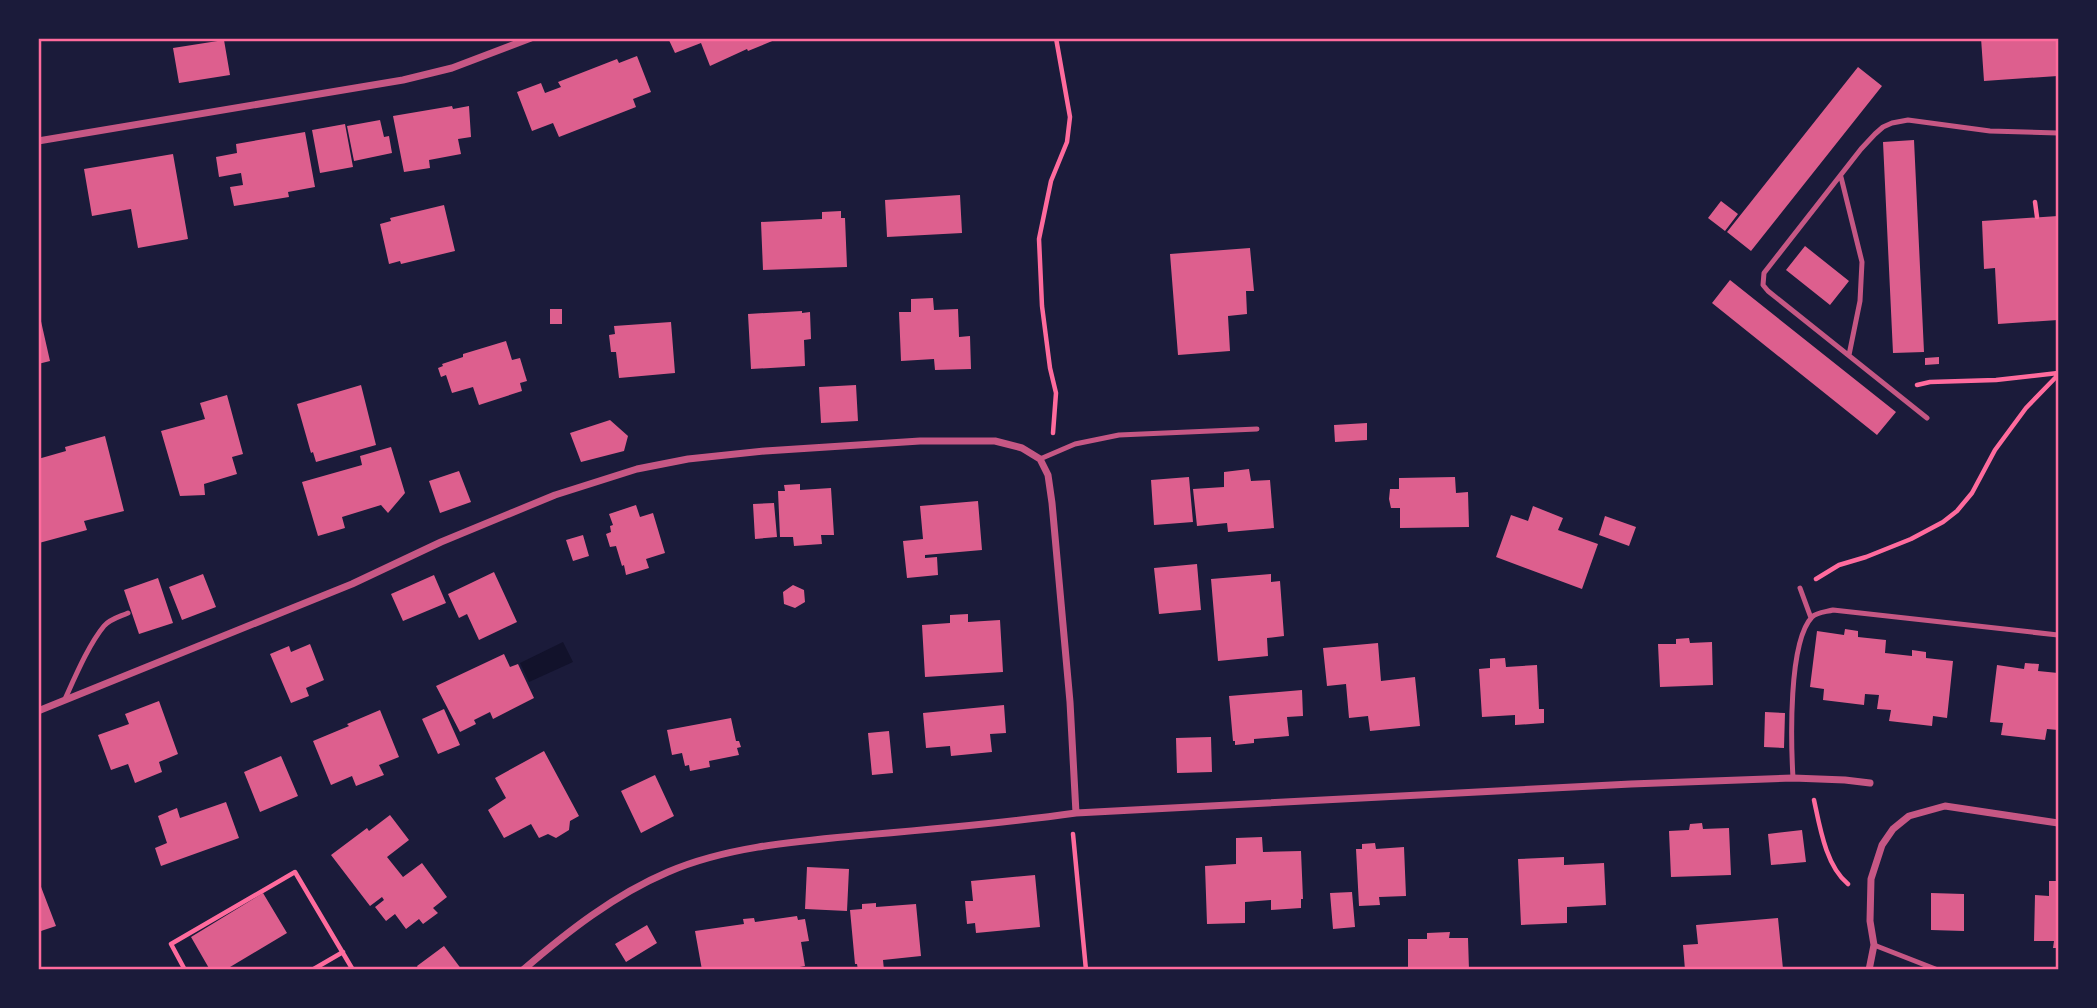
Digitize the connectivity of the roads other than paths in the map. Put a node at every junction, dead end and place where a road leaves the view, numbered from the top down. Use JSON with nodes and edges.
{"nodes":[{"id":1,"x":531,"y":38,"type":"edge"},
{"id":2,"x":2059,"y":133,"type":"edge"},
{"id":3,"x":38,"y":141,"type":"edge"},
{"id":4,"x":1840,"y":177,"type":"junction"},
{"id":5,"x":1849,"y":355,"type":"junction"},
{"id":6,"x":1927,"y":418,"type":"dead end"},
{"id":7,"x":1257,"y":429,"type":"dead end"},
{"id":8,"x":1040,"y":459,"type":"junction"},
{"id":9,"x":1800,"y":588,"type":"dead end"},
{"id":10,"x":128,"y":613,"type":"dead end"},
{"id":11,"x":1811,"y":618,"type":"junction"},
{"id":12,"x":2059,"y":635,"type":"edge"},
{"id":13,"x":64,"y":702,"type":"junction"},
{"id":14,"x":38,"y":711,"type":"edge"},
{"id":15,"x":1793,"y":778,"type":"junction"},
{"id":16,"x":1870,"y":783,"type":"dead end"},
{"id":17,"x":1074,"y":814,"type":"junction"},
{"id":18,"x":2059,"y":823,"type":"edge"},
{"id":19,"x":1874,"y":945,"type":"junction"},
{"id":20,"x":523,"y":970,"type":"edge"},
{"id":21,"x":1870,"y":970,"type":"edge"},
{"id":22,"x":1938,"y":970,"type":"edge"}],
"edges":[{"from":1,"to":3,"type":"street"},
{"from":2,"to":4,"type":"lane"},
{"from":4,"to":5,"type":"lane"},
{"from":4,"to":5,"type":"lane"},
{"from":5,"to":6,"type":"lane"},
{"from":7,"to":8,"type":"lane"},
{"from":8,"to":13,"type":"street"},
{"from":8,"to":17,"type":"street"},
{"from":9,"to":11,"type":"lane"},
{"from":10,"to":13,"type":"lane"},
{"from":11,"to":12,"type":"lane"},
{"from":11,"to":15,"type":"lane"},
{"from":13,"to":14,"type":"street"},
{"from":15,"to":16,"type":"street"},
{"from":15,"to":17,"type":"street"},
{"from":17,"to":20,"type":"street"},
{"from":18,"to":19,"type":"street"},
{"from":19,"to":21,"type":"street"},
{"from":19,"to":22,"type":"lane"}]}
